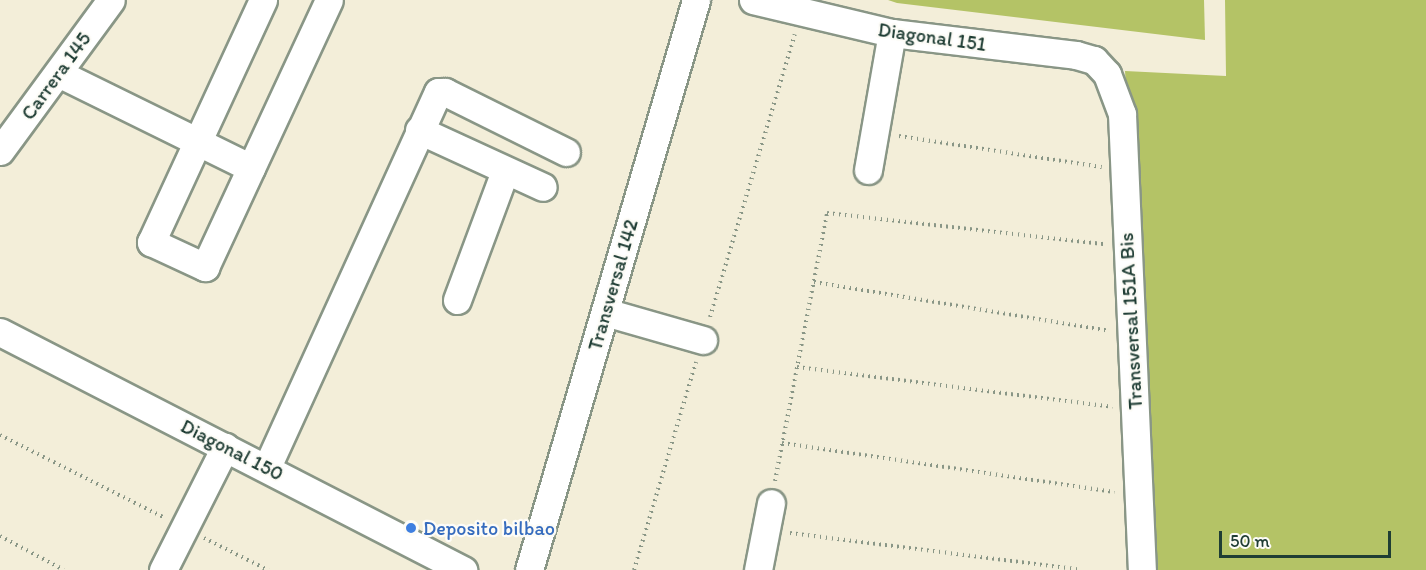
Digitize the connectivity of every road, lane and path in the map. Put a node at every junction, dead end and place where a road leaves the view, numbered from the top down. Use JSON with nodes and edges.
{"nodes":[{"id":1,"x":111,"y":0,"type":"edge"},
{"id":2,"x":263,"y":0,"type":"edge"},
{"id":3,"x":696,"y":0,"type":"edge"},
{"id":4,"x":753,"y":0,"type":"edge"},
{"id":5,"x":322,"y":2,"type":"edge"},
{"id":6,"x":801,"y":14,"type":"junction"},
{"id":7,"x":892,"y":33,"type":"junction"},
{"id":8,"x":58,"y":73,"type":"junction"},
{"id":9,"x":1107,"y":74,"type":"joint"},
{"id":10,"x":419,"y":130,"type":"junction"},
{"id":11,"x":874,"y":132,"type":"junction"},
{"id":12,"x":197,"y":142,"type":"junction"},
{"id":13,"x":0,"y":151,"type":"edge"},
{"id":14,"x":566,"y":152,"type":"dead end"},
{"id":15,"x":251,"y":168,"type":"junction"},
{"id":16,"x":868,"y":170,"type":"dead end"},
{"id":17,"x":1124,"y":170,"type":"junction"},
{"id":18,"x":505,"y":171,"type":"junction"},
{"id":19,"x":543,"y":187,"type":"dead end"},
{"id":20,"x":1128,"y":247,"type":"junction"},
{"id":21,"x":813,"y":282,"type":"junction"},
{"id":22,"x":457,"y":300,"type":"dead end"},
{"id":23,"x":605,"y":312,"type":"junction"},
{"id":24,"x":0,"y":332,"type":"edge"},
{"id":25,"x":1132,"y":335,"type":"junction"},
{"id":26,"x":703,"y":340,"type":"junction"},
{"id":27,"x":797,"y":367,"type":"junction"},
{"id":28,"x":1135,"y":411,"type":"junction"},
{"id":29,"x":0,"y":435,"type":"edge"},
{"id":30,"x":782,"y":443,"type":"junction"},
{"id":31,"x":225,"y":447,"type":"junction"},
{"id":32,"x":267,"y":467,"type":"junction"},
{"id":33,"x":1139,"y":496,"type":"junction"},
{"id":34,"x":771,"y":503,"type":"joint"},
{"id":35,"x":184,"y":528,"type":"junction"},
{"id":36,"x":765,"y":530,"type":"junction"},
{"id":37,"x":0,"y":536,"type":"edge"},
{"id":38,"x":64,"y":570,"type":"edge"},
{"id":39,"x":163,"y":570,"type":"edge"},
{"id":40,"x":268,"y":570,"type":"edge"},
{"id":41,"x":463,"y":570,"type":"edge"},
{"id":42,"x":529,"y":570,"type":"edge"},
{"id":43,"x":634,"y":570,"type":"edge"},
{"id":44,"x":758,"y":570,"type":"edge"},
{"id":45,"x":1081,"y":570,"type":"edge"},
{"id":46,"x":1142,"y":570,"type":"edge"}],
"edges":[{"from":1,"to":8,"type":"street","name":"Carrera 145"},
{"from":2,"to":12,"type":"street"},
{"from":3,"to":23,"type":"street","name":"Transversal 142"},
{"from":4,"to":6,"type":"street","name":"Diagonal 151"},
{"from":5,"to":15,"type":"street"},
{"from":6,"to":7,"type":"street","name":"Diagonal 151"},
{"from":6,"to":26,"type":"path"},
{"from":7,"to":9,"type":"street","name":"Diagonal 151"},
{"from":7,"to":11,"type":"street"},
{"from":8,"to":12,"type":"street"},
{"from":8,"to":13,"type":"street","name":"Carrera 145"},
{"from":9,"to":17,"type":"street","name":"Transversal 151A Bis"},
{"from":10,"to":14,"type":"street"},
{"from":10,"to":18,"type":"street"},
{"from":10,"to":32,"type":"street"},
{"from":11,"to":16,"type":"street"},
{"from":11,"to":17,"type":"path"},
{"from":12,"to":15,"type":"street"},
{"from":12,"to":15,"type":"street"},
{"from":17,"to":20,"type":"street","name":"Transversal 151A Bis"},
{"from":18,"to":19,"type":"street"},
{"from":18,"to":22,"type":"street"},
{"from":20,"to":21,"type":"path"},
{"from":20,"to":25,"type":"street","name":"Transversal 151A Bis"},
{"from":21,"to":25,"type":"path"},
{"from":21,"to":27,"type":"path"},
{"from":23,"to":26,"type":"street"},
{"from":23,"to":42,"type":"street","name":"Transversal 142"},
{"from":24,"to":31,"type":"street","name":"Diagonal 150"},
{"from":25,"to":28,"type":"street","name":"Transversal 151A Bis"},
{"from":26,"to":43,"type":"path"},
{"from":27,"to":28,"type":"path"},
{"from":27,"to":30,"type":"path"},
{"from":28,"to":33,"type":"street","name":"Transversal 151A Bis"},
{"from":29,"to":35,"type":"path"},
{"from":30,"to":33,"type":"path"},
{"from":30,"to":34,"type":"path"},
{"from":31,"to":32,"type":"street","name":"Diagonal 150"},
{"from":31,"to":35,"type":"street"},
{"from":32,"to":41,"type":"street","name":"Diagonal 150"},
{"from":33,"to":46,"type":"street","name":"Transversal 151A Bis"},
{"from":34,"to":36,"type":"street"},
{"from":35,"to":39,"type":"street"},
{"from":35,"to":40,"type":"path"},
{"from":36,"to":44,"type":"street"},
{"from":36,"to":45,"type":"path"},
{"from":37,"to":38,"type":"path"}]}
